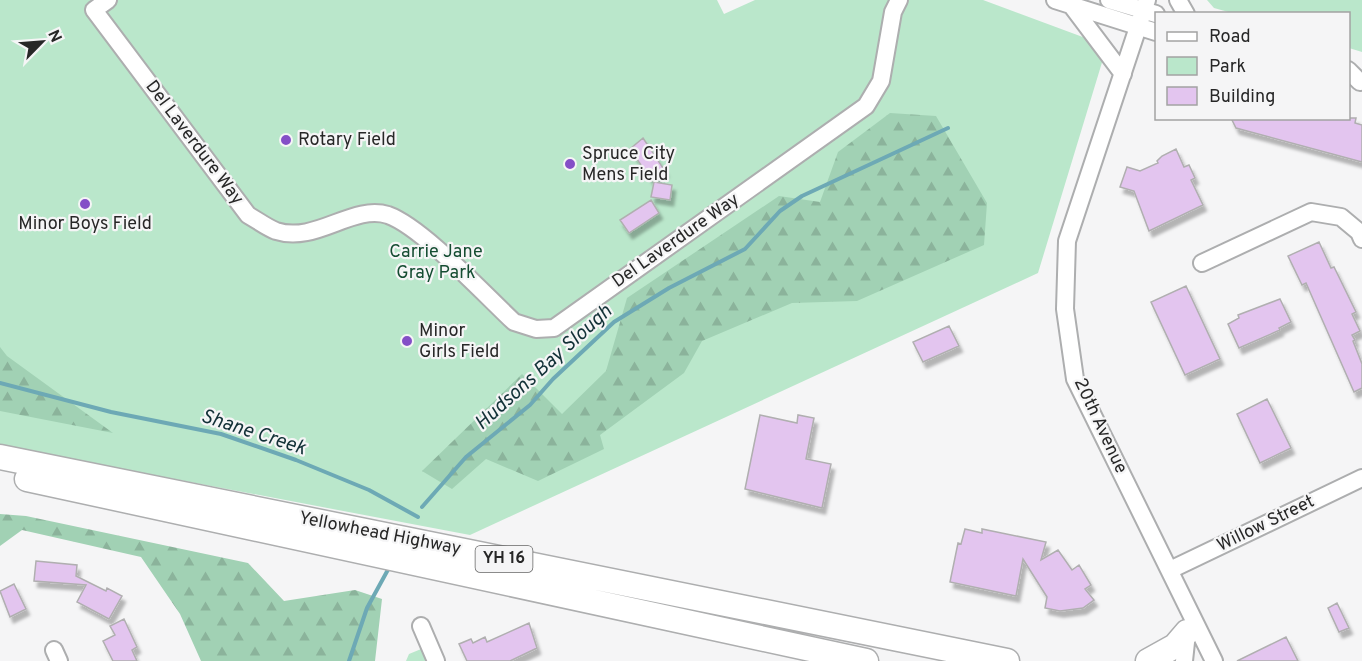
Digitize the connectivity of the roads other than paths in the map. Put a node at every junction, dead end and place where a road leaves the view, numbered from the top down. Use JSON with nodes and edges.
{"nodes":[{"id":1,"x":108,"y":0,"type":"edge"},
{"id":2,"x":899,"y":0,"type":"edge"},
{"id":3,"x":1055,"y":0,"type":"edge"},
{"id":4,"x":1109,"y":0,"type":"edge"},
{"id":5,"x":1071,"y":5,"type":"junction"},
{"id":6,"x":1146,"y":13,"type":"edge"},
{"id":7,"x":1155,"y":30,"type":"edge"},
{"id":8,"x":1123,"y":74,"type":"junction"},
{"id":9,"x":1362,"y":239,"type":"edge"},
{"id":10,"x":1202,"y":263,"type":"dead end"},
{"id":11,"x":0,"y":457,"type":"edge"},
{"id":12,"x":0,"y":474,"type":"edge"},
{"id":13,"x":1362,"y":478,"type":"edge"},
{"id":14,"x":1170,"y":570,"type":"junction"},
{"id":15,"x":1187,"y":608,"type":"junction"},
{"id":16,"x":421,"y":626,"type":"dead end"},
{"id":17,"x":1187,"y":632,"type":"junction"},
{"id":18,"x":436,"y":661,"type":"edge"},
{"id":19,"x":866,"y":661,"type":"edge"},
{"id":20,"x":1007,"y":661,"type":"edge"},
{"id":21,"x":1148,"y":661,"type":"edge"},
{"id":22,"x":1184,"y":661,"type":"edge"},
{"id":23,"x":1214,"y":661,"type":"edge"}],
"edges":[{"from":1,"to":2,"type":"street","name":"Del Laverdure Way"},
{"from":3,"to":5,"type":"street"},
{"from":4,"to":6,"type":"street"},
{"from":5,"to":6,"type":"street"},
{"from":5,"to":8,"type":"street"},
{"from":6,"to":7,"type":"street"},
{"from":6,"to":8,"type":"street","name":"20th Avenue"},
{"from":8,"to":14,"type":"street","name":"20th Avenue"},
{"from":9,"to":10,"type":"street"},
{"from":11,"to":20,"type":"highway","name":"Yellowhead Highway","number":"YH 16"},
{"from":12,"to":19,"type":"highway","name":"Yellowhead Highway","number":"YH 16"},
{"from":13,"to":14,"type":"street","name":"Willow Street"},
{"from":14,"to":15,"type":"street","name":"20th Avenue"},
{"from":15,"to":17,"type":"street","name":"20th Avenue"},
{"from":15,"to":23,"type":"street","name":"20th Avenue"},
{"from":16,"to":18,"type":"street"},
{"from":17,"to":21,"type":"highway"},
{"from":17,"to":22,"type":"street","name":"20th Avenue"}]}
